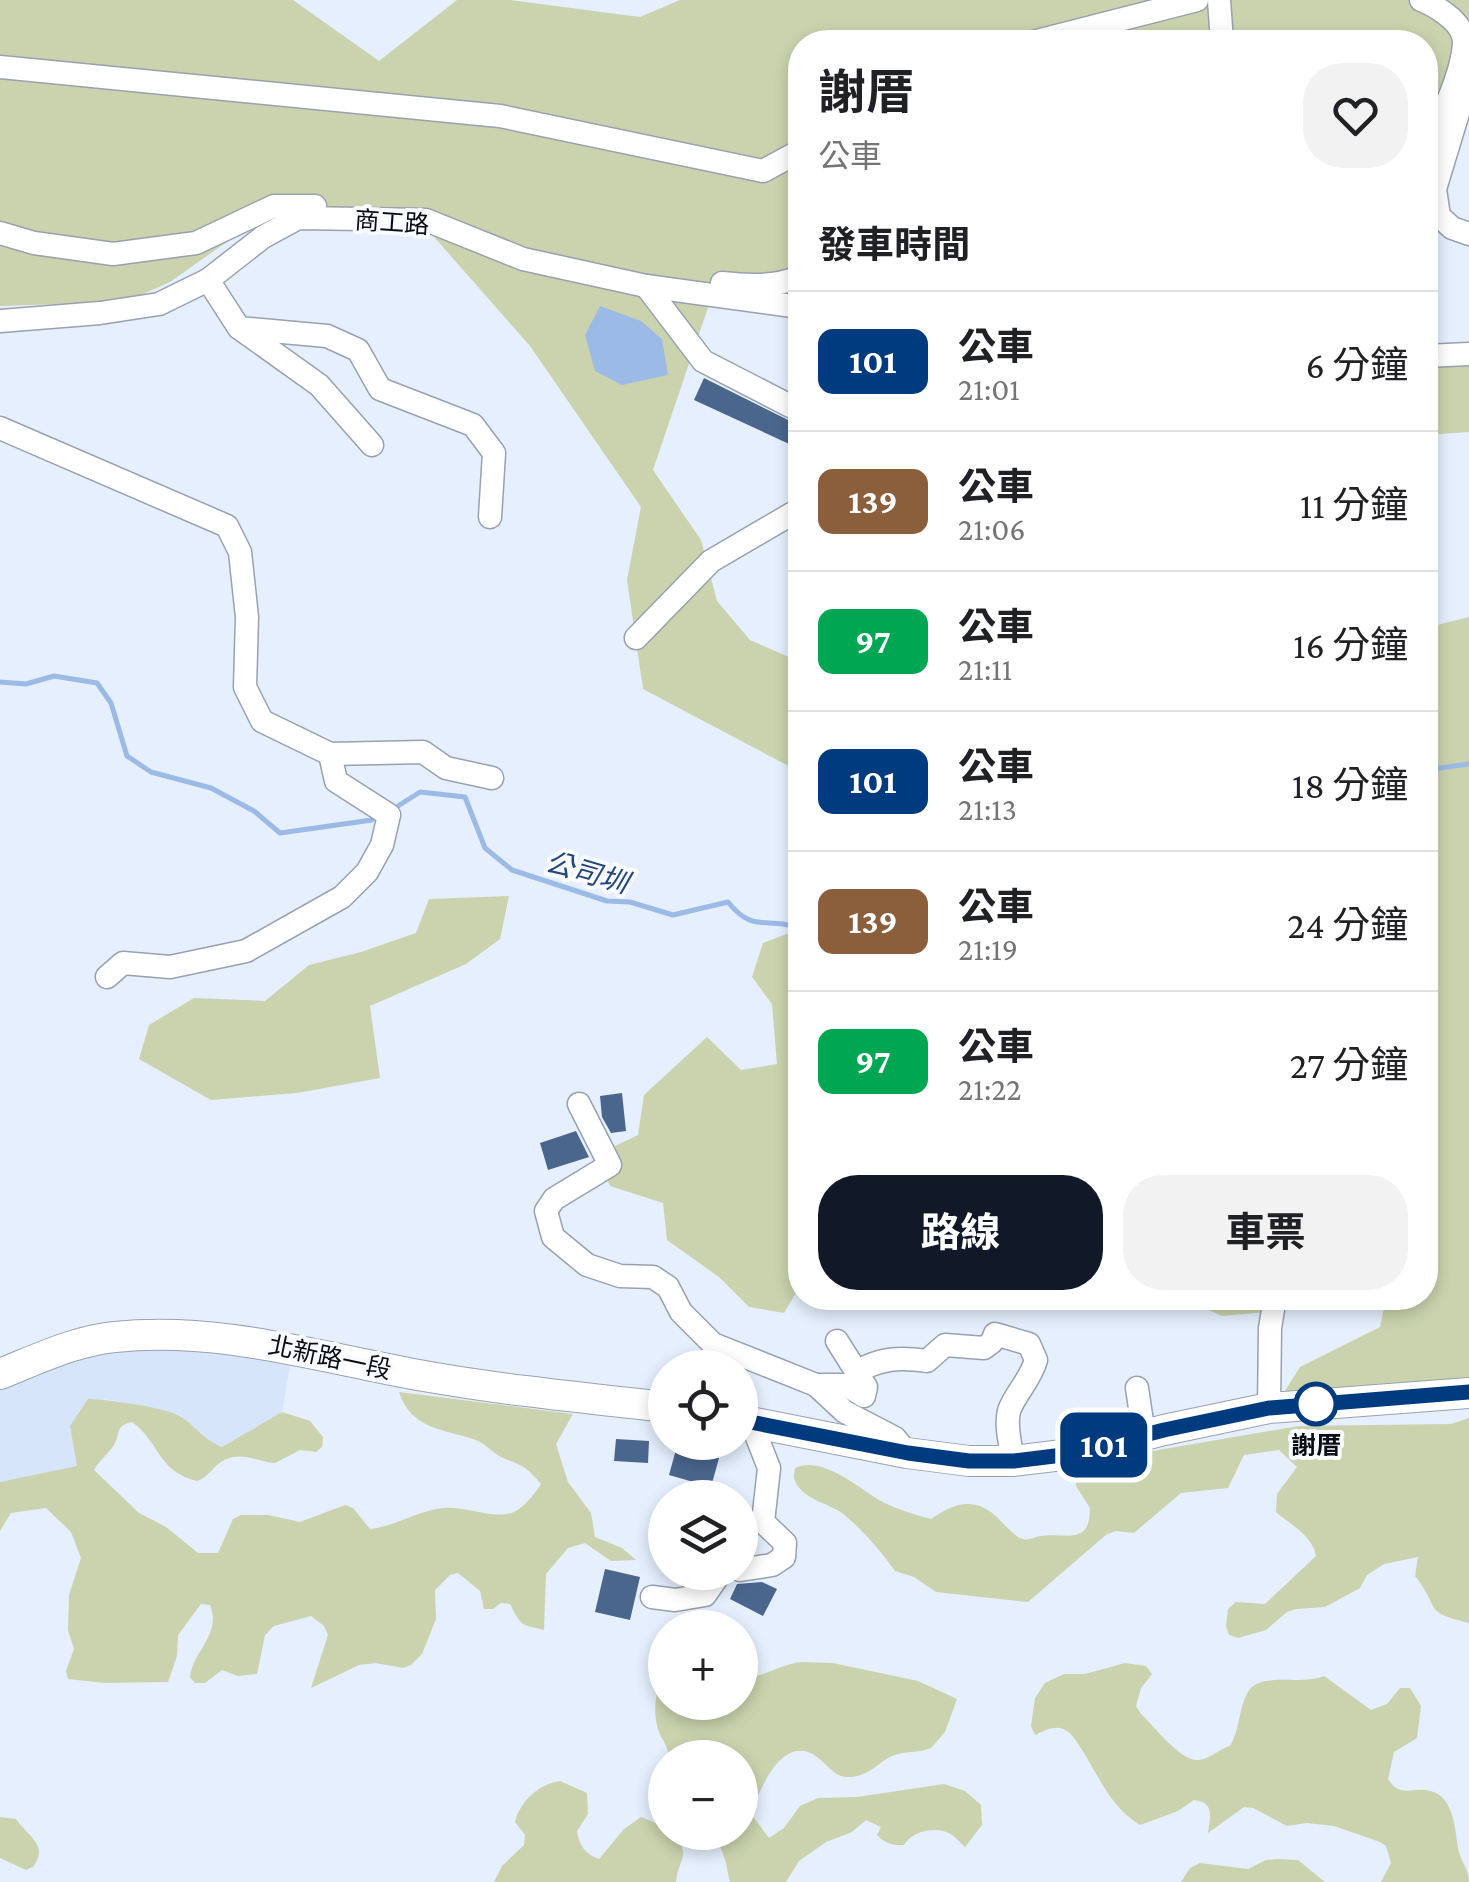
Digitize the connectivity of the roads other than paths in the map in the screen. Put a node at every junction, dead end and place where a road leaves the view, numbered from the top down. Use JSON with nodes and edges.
{"nodes":[{"id":1,"x":1197,"y":0,"type":"edge"},
{"id":2,"x":1219,"y":0,"type":"edge"},
{"id":3,"x":1422,"y":0,"type":"edge"},
{"id":4,"x":1080,"y":30,"type":"edge"},
{"id":5,"x":1221,"y":30,"type":"edge"},
{"id":6,"x":0,"y":66,"type":"edge"},
{"id":7,"x":1468,"y":82,"type":"edge"},
{"id":8,"x":1438,"y":122,"type":"edge"},
{"id":9,"x":788,"y":158,"type":"edge"},
{"id":10,"x":1438,"y":178,"type":"edge"},
{"id":11,"x":1438,"y":209,"type":"edge"},
{"id":12,"x":0,"y":232,"type":"edge"},
{"id":13,"x":1469,"y":234,"type":"edge"},
{"id":14,"x":208,"y":280,"type":"junction"},
{"id":15,"x":788,"y":281,"type":"edge"},
{"id":16,"x":646,"y":286,"type":"junction"},
{"id":17,"x":788,"y":304,"type":"edge"},
{"id":18,"x":0,"y":322,"type":"edge"},
{"id":19,"x":240,"y":328,"type":"junction"},
{"id":20,"x":1469,"y":354,"type":"edge"},
{"id":21,"x":1438,"y":355,"type":"edge"},
{"id":22,"x":788,"y":405,"type":"edge"},
{"id":23,"x":0,"y":428,"type":"edge"},
{"id":24,"x":372,"y":445,"type":"dead end"},
{"id":25,"x":788,"y":516,"type":"edge"},
{"id":26,"x":490,"y":518,"type":"dead end"},
{"id":27,"x":636,"y":638,"type":"dead end"},
{"id":28,"x":330,"y":754,"type":"junction"},
{"id":29,"x":492,"y":778,"type":"dead end"},
{"id":30,"x":107,"y":977,"type":"dead end"},
{"id":31,"x":579,"y":1104,"type":"dead end"},
{"id":32,"x":1273,"y":1310,"type":"edge"},
{"id":33,"x":837,"y":1341,"type":"dead end"},
{"id":34,"x":856,"y":1372,"type":"junction"},
{"id":35,"x":0,"y":1374,"type":"edge"},
{"id":36,"x":816,"y":1386,"type":"junction"},
{"id":37,"x":1138,"y":1388,"type":"dead end"},
{"id":38,"x":1469,"y":1392,"type":"edge"},
{"id":39,"x":648,"y":1405,"type":"edge"},
{"id":40,"x":1269,"y":1408,"type":"junction"},
{"id":41,"x":758,"y":1423,"type":"edge"},
{"id":42,"x":1144,"y":1435,"type":"junction"},
{"id":43,"x":758,"y":1446,"type":"edge"},
{"id":44,"x":908,"y":1453,"type":"junction"},
{"id":45,"x":1014,"y":1461,"type":"junction"},
{"id":46,"x":758,"y":1567,"type":"edge"},
{"id":47,"x":708,"y":1590,"type":"edge"},
{"id":48,"x":652,"y":1596,"type":"dead end"}],
"edges":[{"from":1,"to":4,"type":"street"},
{"from":2,"to":5,"type":"street"},
{"from":3,"to":8,"type":"street"},
{"from":6,"to":9,"type":"street"},
{"from":7,"to":10,"type":"street"},
{"from":11,"to":13,"type":"street"},
{"from":12,"to":15,"type":"street"},
{"from":14,"to":16,"type":"street","name":"商工路"},
{"from":14,"to":18,"type":"street","name":"商工路"},
{"from":14,"to":19,"type":"street"},
{"from":16,"to":17,"type":"street","name":"商工路"},
{"from":16,"to":22,"type":"street"},
{"from":19,"to":24,"type":"street"},
{"from":19,"to":26,"type":"street"},
{"from":20,"to":21,"type":"street"},
{"from":23,"to":28,"type":"street"},
{"from":25,"to":27,"type":"street"},
{"from":28,"to":29,"type":"street"},
{"from":28,"to":30,"type":"street"},
{"from":31,"to":36,"type":"street"},
{"from":32,"to":40,"type":"street"},
{"from":33,"to":34,"type":"street"},
{"from":34,"to":36,"type":"street"},
{"from":34,"to":45,"type":"street"},
{"from":35,"to":39,"type":"main road","name":"北新路一段"},
{"from":36,"to":44,"type":"street"},
{"from":37,"to":42,"type":"street"},
{"from":38,"to":40,"type":"main road"},
{"from":40,"to":42,"type":"main road"},
{"from":41,"to":44,"type":"main road"},
{"from":42,"to":45,"type":"main road"},
{"from":43,"to":46,"type":"street"},
{"from":44,"to":45,"type":"main road"},
{"from":47,"to":48,"type":"street"}]}
